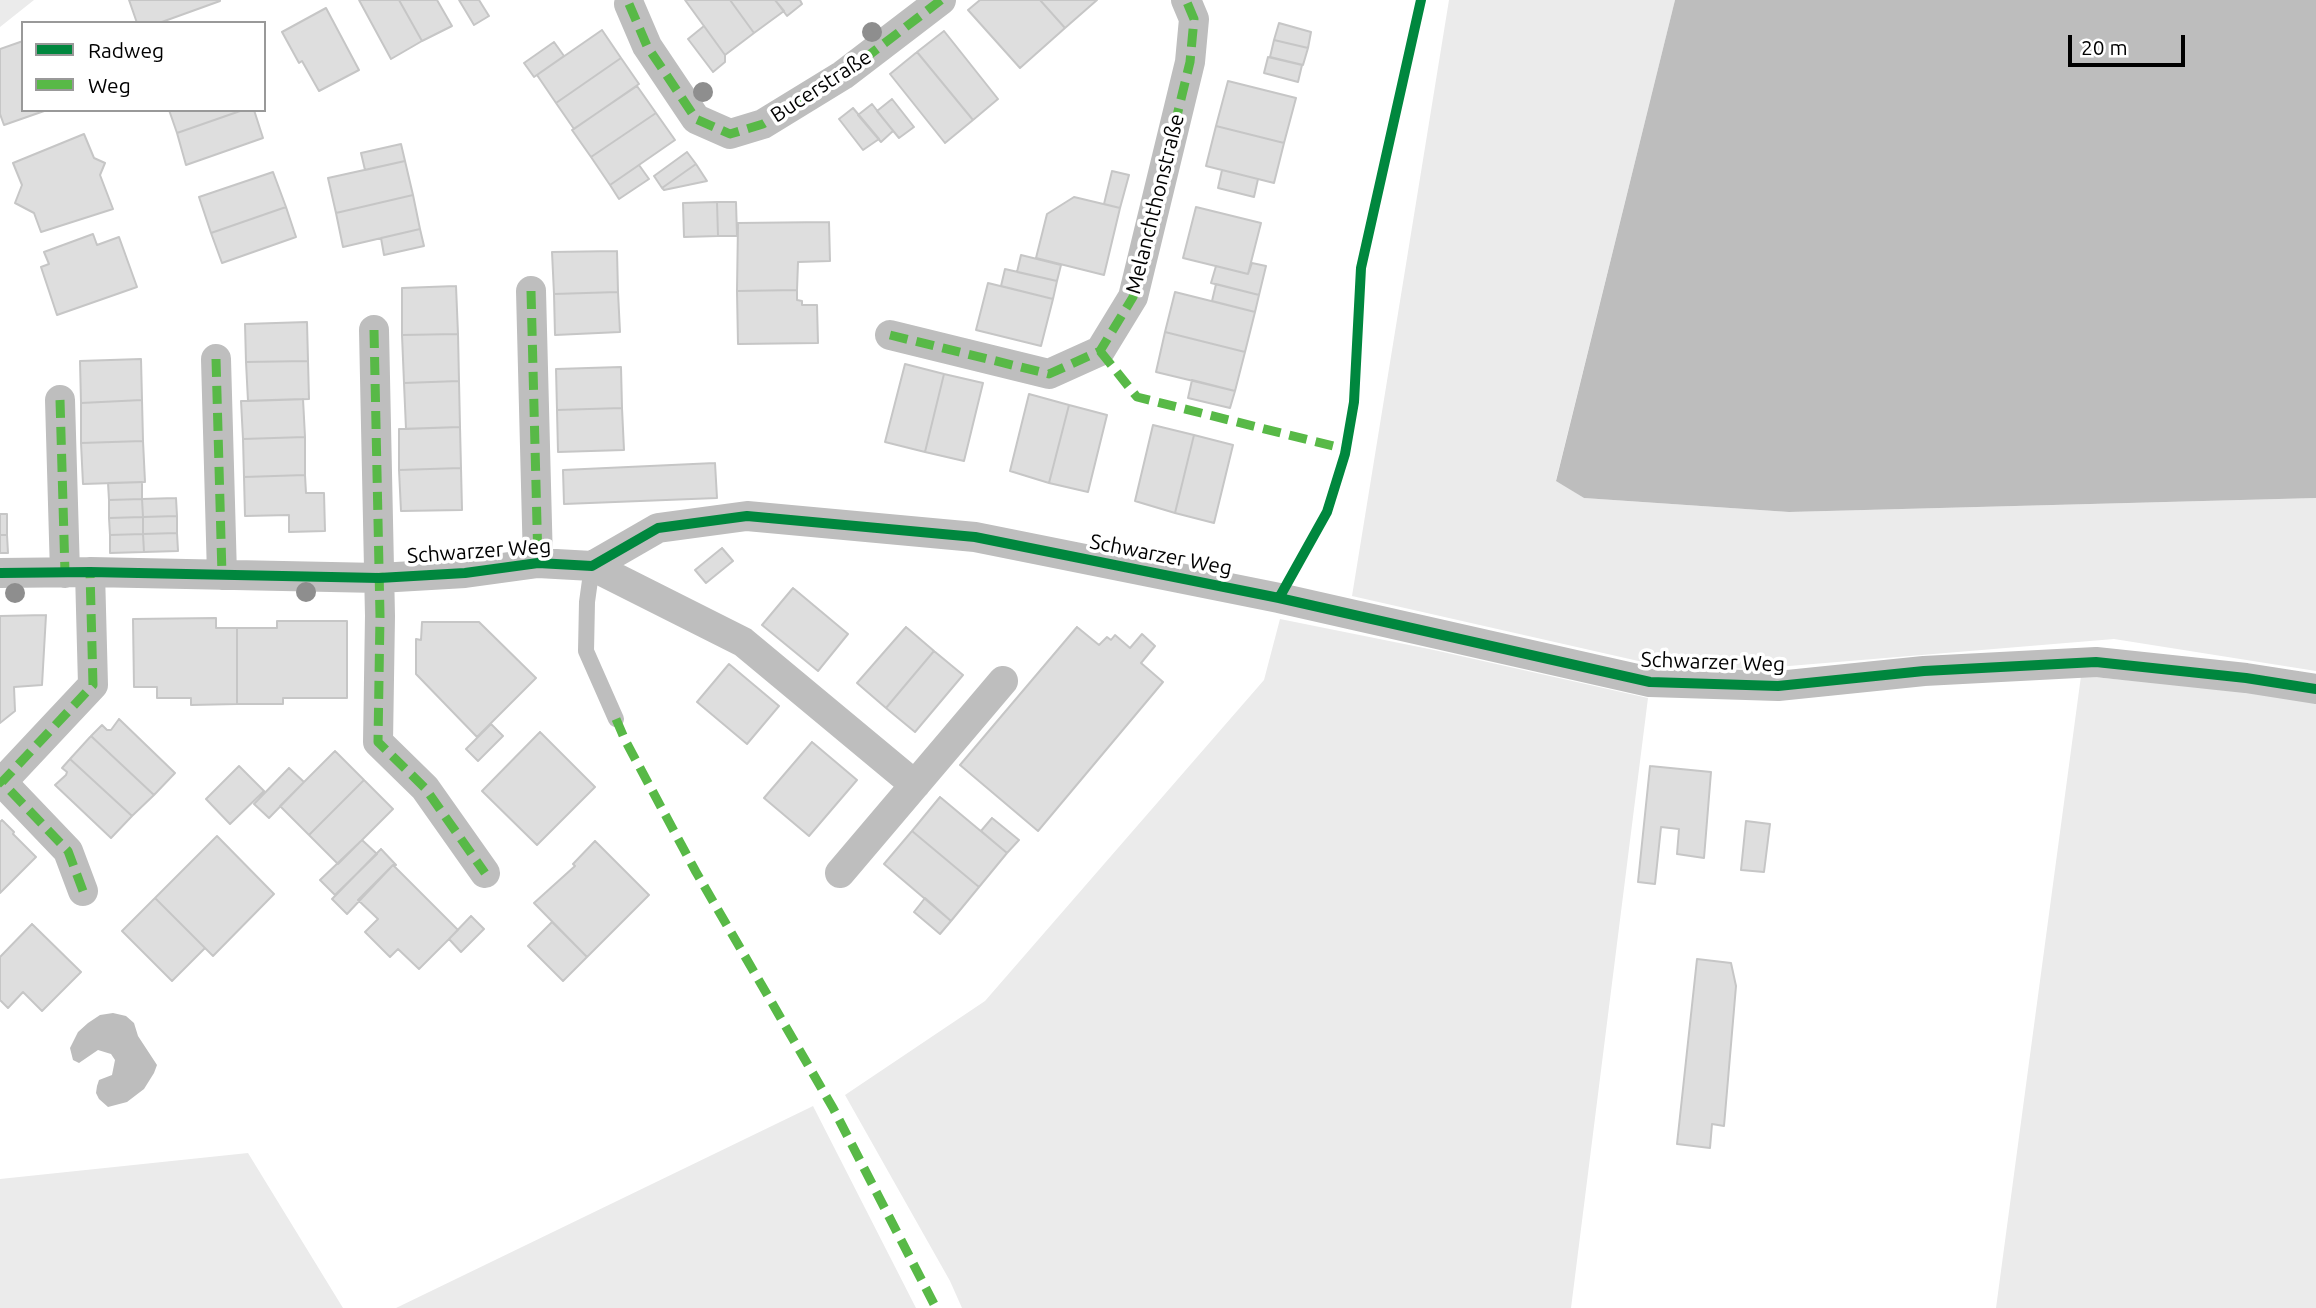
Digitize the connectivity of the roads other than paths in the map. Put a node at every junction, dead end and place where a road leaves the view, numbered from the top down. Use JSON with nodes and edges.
{"nodes":[{"id":1,"x":941,"y":0,"type":"edge"},
{"id":2,"x":1186,"y":0,"type":"edge"},
{"id":3,"x":630,"y":1,"type":"edge"},
{"id":4,"x":531,"y":291,"type":"dead end"},
{"id":5,"x":374,"y":330,"type":"dead end"},
{"id":6,"x":890,"y":335,"type":"dead end"},
{"id":7,"x":216,"y":359,"type":"dead end"},
{"id":8,"x":60,"y":400,"type":"dead end"},
{"id":9,"x":538,"y":563,"type":"junction"},
{"id":10,"x":592,"y":566,"type":"junction"},
{"id":11,"x":0,"y":573,"type":"edge"},
{"id":12,"x":78,"y":573,"type":"junction"},
{"id":13,"x":222,"y":575,"type":"junction"},
{"id":14,"x":379,"y":578,"type":"junction"},
{"id":15,"x":1003,"y":681,"type":"dead end"},
{"id":16,"x":2316,"y":689,"type":"edge"},
{"id":17,"x":616,"y":719,"type":"dead end"},
{"id":18,"x":915,"y":785,"type":"junction"},
{"id":19,"x":485,"y":873,"type":"dead end"},
{"id":20,"x":840,"y":873,"type":"dead end"},
{"id":21,"x":83,"y":891,"type":"dead end"}],
"edges":[{"from":1,"to":3,"type":"street","name":"Bucerstraße"},
{"from":2,"to":6,"type":"street","name":"Melanchthonstraße"},
{"from":4,"to":9,"type":"street","name":"Schwarzer Weg"},
{"from":5,"to":14,"type":"street","name":"Schwarzer Weg"},
{"from":7,"to":13,"type":"street"},
{"from":8,"to":12,"type":"street"},
{"from":9,"to":10,"type":"street","name":"Schwarzer Weg"},
{"from":9,"to":14,"type":"street","name":"Schwarzer Weg"},
{"from":10,"to":16,"type":"street","name":"Schwarzer Weg"},
{"from":10,"to":17,"type":"lane"},
{"from":10,"to":18,"type":"street","name":"Schwarzer Weg"},
{"from":11,"to":12,"type":"street","name":"Schwarzer Weg"},
{"from":12,"to":13,"type":"street","name":"Schwarzer Weg"},
{"from":12,"to":21,"type":"street"},
{"from":13,"to":14,"type":"street","name":"Schwarzer Weg"},
{"from":14,"to":19,"type":"street","name":"Schwarzer Weg"},
{"from":15,"to":18,"type":"street"},
{"from":18,"to":20,"type":"street"}]}
